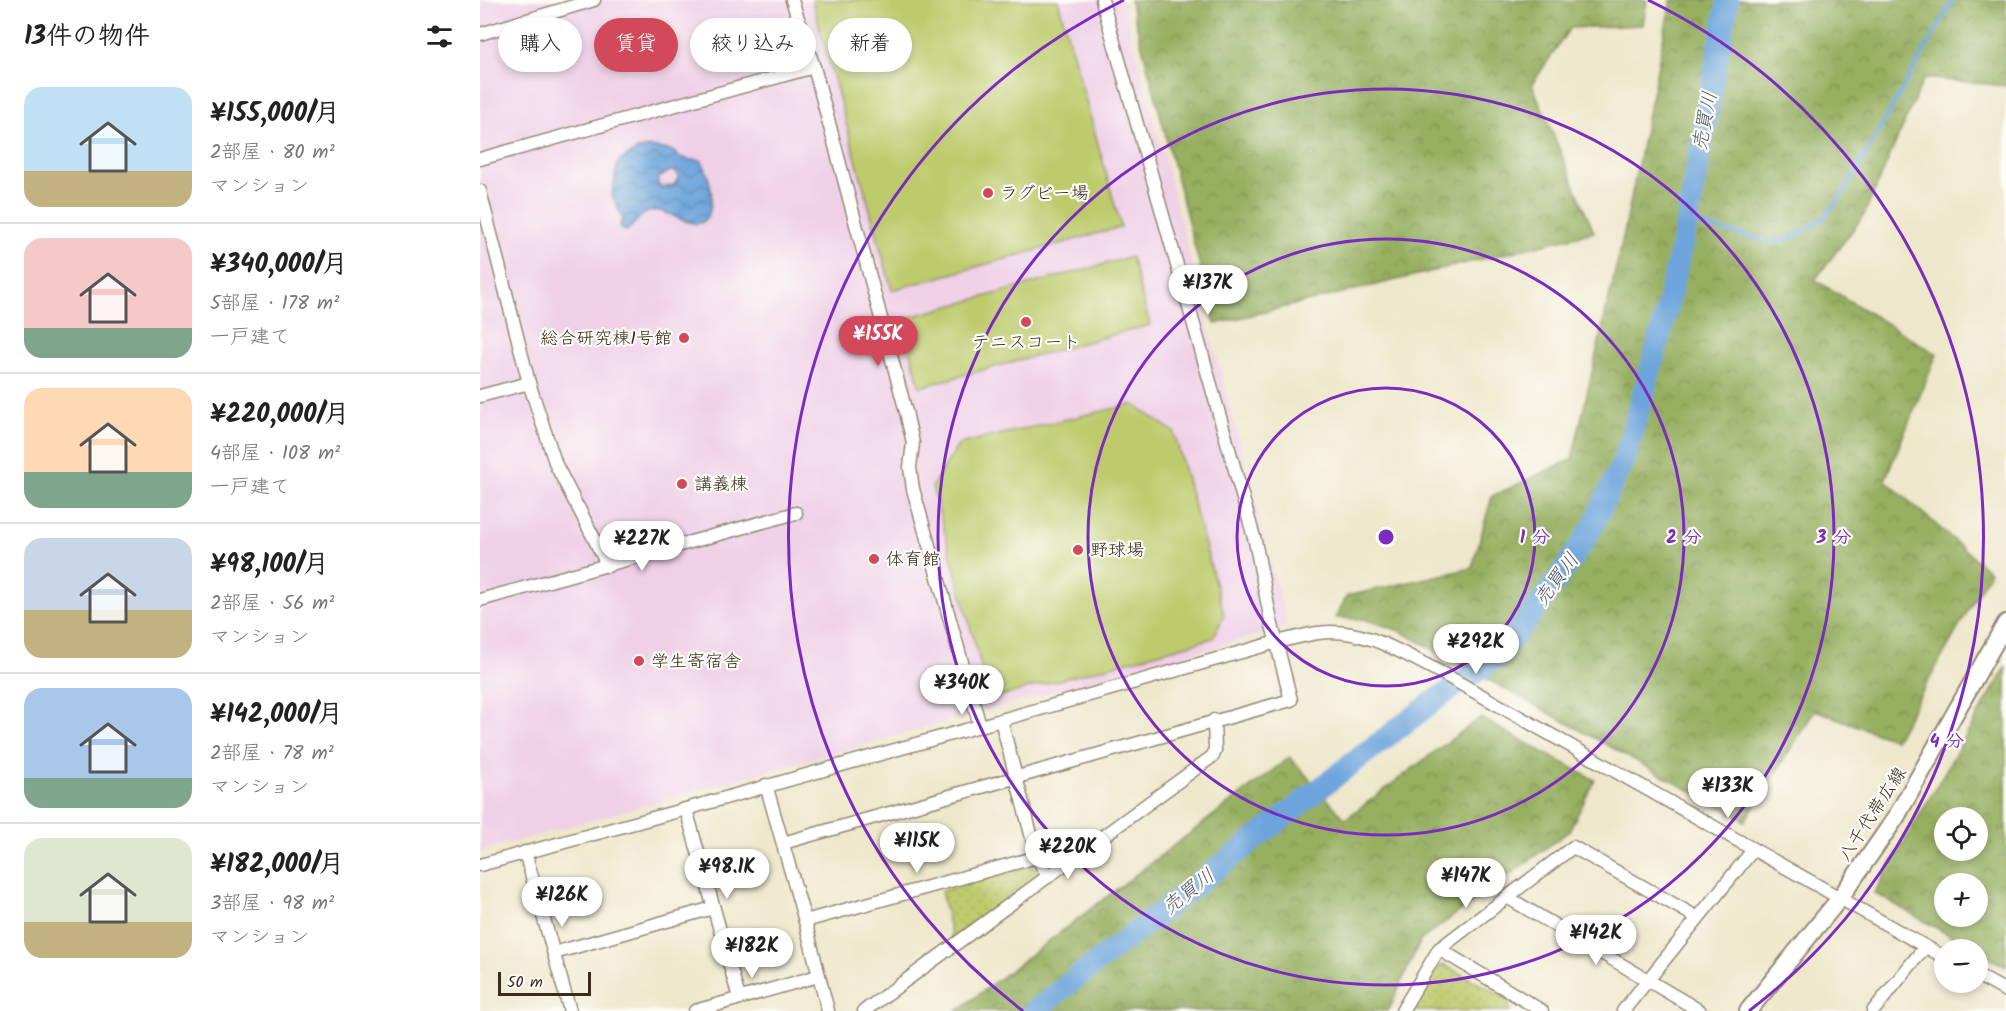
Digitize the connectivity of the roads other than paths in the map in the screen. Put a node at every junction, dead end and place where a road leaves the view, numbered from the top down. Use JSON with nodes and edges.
{"nodes":[{"id":1,"x":594,"y":0,"type":"edge"},
{"id":2,"x":792,"y":0,"type":"edge"},
{"id":3,"x":1102,"y":0,"type":"edge"},
{"id":4,"x":798,"y":18,"type":"edge"},
{"id":5,"x":480,"y":34,"type":"edge"},
{"id":6,"x":796,"y":72,"type":"edge"},
{"id":7,"x":815,"y":72,"type":"edge"},
{"id":8,"x":480,"y":159,"type":"edge"},
{"id":9,"x":480,"y":191,"type":"edge"},
{"id":10,"x":529,"y":383,"type":"junction"},
{"id":11,"x":480,"y":396,"type":"edge"},
{"id":12,"x":796,"y":513,"type":"dead end"},
{"id":13,"x":608,"y":566,"type":"junction"},
{"id":14,"x":480,"y":600,"type":"edge"},
{"id":15,"x":2006,"y":623,"type":"edge"},
{"id":16,"x":1277,"y":642,"type":"junction"},
{"id":17,"x":1001,"y":720,"type":"junction"},
{"id":18,"x":1214,"y":720,"type":"junction"},
{"id":19,"x":980,"y":726,"type":"junction"},
{"id":20,"x":1016,"y":776,"type":"junction"},
{"id":21,"x":766,"y":785,"type":"junction"},
{"id":22,"x":686,"y":809,"type":"junction"},
{"id":23,"x":783,"y":843,"type":"junction"},
{"id":24,"x":1753,"y":850,"type":"junction"},
{"id":25,"x":525,"y":852,"type":"junction"},
{"id":26,"x":1037,"y":857,"type":"junction"},
{"id":27,"x":480,"y":865,"type":"edge"},
{"id":28,"x":1048,"y":877,"type":"junction"},
{"id":29,"x":1507,"y":897,"type":"junction"},
{"id":30,"x":1840,"y":898,"type":"junction"},
{"id":31,"x":713,"y":908,"type":"junction"},
{"id":32,"x":1698,"y":918,"type":"junction"},
{"id":33,"x":805,"y":921,"type":"junction"},
{"id":34,"x":1925,"y":946,"type":"junction"},
{"id":35,"x":1439,"y":948,"type":"junction"},
{"id":36,"x":1934,"y":951,"type":"edge"},
{"id":37,"x":554,"y":953,"type":"junction"},
{"id":38,"x":818,"y":976,"type":"junction"},
{"id":39,"x":1648,"y":979,"type":"junction"},
{"id":40,"x":1988,"y":981,"type":"edge"},
{"id":41,"x":2006,"y":991,"type":"edge"},
{"id":42,"x":739,"y":998,"type":"junction"},
{"id":43,"x":1522,"y":1007,"type":"edge"},
{"id":44,"x":570,"y":1011,"type":"edge"},
{"id":45,"x":695,"y":1011,"type":"edge"},
{"id":46,"x":828,"y":1011,"type":"edge"},
{"id":47,"x":864,"y":1011,"type":"edge"},
{"id":48,"x":1402,"y":1011,"type":"edge"},
{"id":49,"x":1542,"y":1011,"type":"edge"},
{"id":50,"x":1623,"y":1011,"type":"edge"},
{"id":51,"x":1700,"y":1011,"type":"edge"},
{"id":52,"x":1748,"y":1011,"type":"edge"},
{"id":53,"x":1873,"y":1011,"type":"edge"}],
"edges":[{"from":1,"to":5,"type":"street"},
{"from":2,"to":4,"type":"street"},
{"from":3,"to":16,"type":"street"},
{"from":6,"to":8,"type":"street"},
{"from":7,"to":19,"type":"street"},
{"from":9,"to":10,"type":"street"},
{"from":10,"to":11,"type":"street"},
{"from":10,"to":13,"type":"street"},
{"from":12,"to":13,"type":"street"},
{"from":13,"to":14,"type":"street"},
{"from":15,"to":30,"type":"main road","name":"八千代帯広線"},
{"from":16,"to":17,"type":"street"},
{"from":16,"to":18,"type":"street"},
{"from":16,"to":24,"type":"street"},
{"from":17,"to":19,"type":"street"},
{"from":17,"to":20,"type":"street"},
{"from":18,"to":20,"type":"street"},
{"from":18,"to":28,"type":"street"},
{"from":19,"to":21,"type":"street"},
{"from":20,"to":23,"type":"street"},
{"from":20,"to":26,"type":"street"},
{"from":21,"to":22,"type":"street"},
{"from":21,"to":23,"type":"street"},
{"from":22,"to":25,"type":"street"},
{"from":22,"to":31,"type":"street"},
{"from":23,"to":33,"type":"street"},
{"from":24,"to":30,"type":"street"},
{"from":24,"to":32,"type":"street"},
{"from":25,"to":27,"type":"street"},
{"from":25,"to":37,"type":"street"},
{"from":26,"to":28,"type":"street"},
{"from":26,"to":33,"type":"street"},
{"from":28,"to":47,"type":"street"},
{"from":29,"to":32,"type":"street"},
{"from":29,"to":35,"type":"street"},
{"from":29,"to":39,"type":"street"},
{"from":30,"to":34,"type":"street"},
{"from":30,"to":52,"type":"main road","name":"八千代帯広線"},
{"from":31,"to":37,"type":"street"},
{"from":31,"to":42,"type":"street"},
{"from":32,"to":39,"type":"street"},
{"from":33,"to":38,"type":"street"},
{"from":34,"to":36,"type":"street"},
{"from":34,"to":53,"type":"street"},
{"from":35,"to":43,"type":"street"},
{"from":35,"to":48,"type":"street"},
{"from":37,"to":44,"type":"street"},
{"from":38,"to":42,"type":"street"},
{"from":38,"to":46,"type":"street"},
{"from":39,"to":50,"type":"street"},
{"from":39,"to":51,"type":"street"},
{"from":40,"to":41,"type":"street"},
{"from":42,"to":45,"type":"street"},
{"from":43,"to":49,"type":"street"}]}
